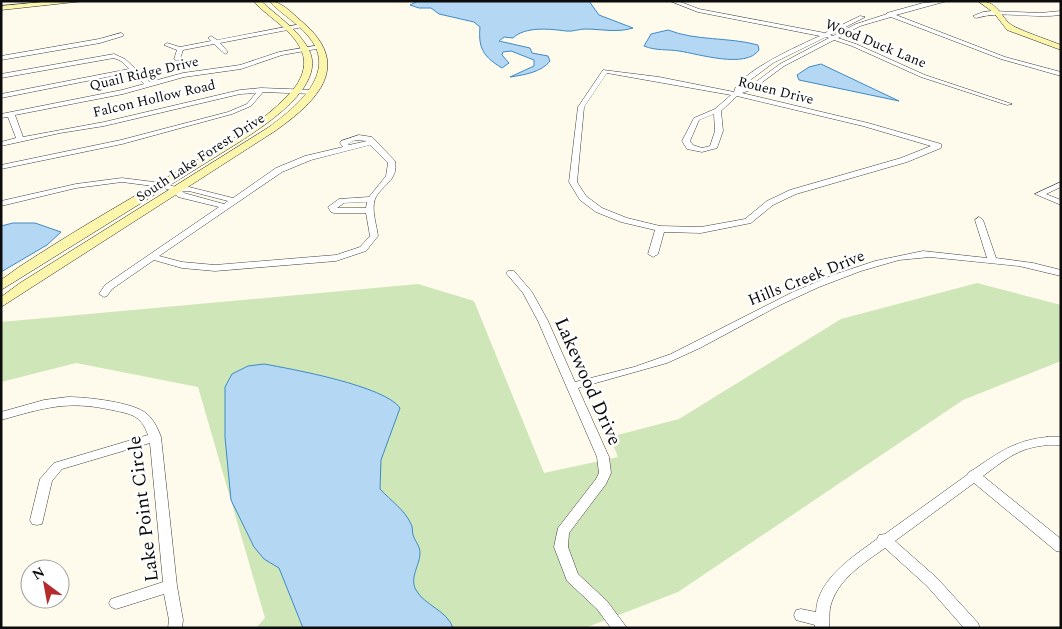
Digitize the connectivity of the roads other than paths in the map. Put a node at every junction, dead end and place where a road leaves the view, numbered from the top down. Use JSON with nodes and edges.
{"nodes":[{"id":1,"x":39,"y":1,"type":"edge"},
{"id":2,"x":81,"y":1,"type":"edge"},
{"id":3,"x":256,"y":1,"type":"edge"},
{"id":4,"x":272,"y":1,"type":"edge"},
{"id":5,"x":672,"y":1,"type":"edge"},
{"id":6,"x":920,"y":1,"type":"edge"},
{"id":7,"x":945,"y":1,"type":"edge"},
{"id":8,"x":981,"y":1,"type":"edge"},
{"id":9,"x":1,"y":4,"type":"edge"},
{"id":10,"x":1,"y":8,"type":"edge"},
{"id":11,"x":1061,"y":13,"type":"edge"},
{"id":12,"x":889,"y":14,"type":"junction"},
{"id":13,"x":1000,"y":14,"type":"junction"},
{"id":14,"x":976,"y":16,"type":"dead end"},
{"id":15,"x":301,"y":26,"type":"junction"},
{"id":16,"x":286,"y":29,"type":"junction"},
{"id":17,"x":254,"y":32,"type":"junction"},
{"id":18,"x":825,"y":35,"type":"junction"},
{"id":19,"x":121,"y":36,"type":"dead end"},
{"id":20,"x":835,"y":38,"type":"junction"},
{"id":21,"x":213,"y":40,"type":"junction"},
{"id":22,"x":262,"y":40,"type":"dead end"},
{"id":23,"x":167,"y":45,"type":"dead end"},
{"id":24,"x":320,"y":47,"type":"junction"},
{"id":25,"x":1061,"y":48,"type":"edge"},
{"id":26,"x":180,"y":49,"type":"junction"},
{"id":27,"x":306,"y":49,"type":"junction"},
{"id":28,"x":225,"y":52,"type":"dead end"},
{"id":29,"x":1,"y":58,"type":"edge"},
{"id":30,"x":178,"y":59,"type":"dead end"},
{"id":31,"x":133,"y":70,"type":"junction"},
{"id":32,"x":1061,"y":74,"type":"edge"},
{"id":33,"x":1,"y":76,"type":"edge"},
{"id":34,"x":150,"y":85,"type":"junction"},
{"id":35,"x":261,"y":90,"type":"junction"},
{"id":36,"x":296,"y":92,"type":"junction"},
{"id":37,"x":313,"y":92,"type":"junction"},
{"id":38,"x":737,"y":93,"type":"junction"},
{"id":39,"x":1,"y":96,"type":"edge"},
{"id":40,"x":1009,"y":104,"type":"dead end"},
{"id":41,"x":717,"y":110,"type":"junction"},
{"id":42,"x":11,"y":114,"type":"junction"},
{"id":43,"x":1,"y":116,"type":"edge"},
{"id":44,"x":20,"y":139,"type":"junction"},
{"id":45,"x":1,"y":144,"type":"edge"},
{"id":46,"x":1,"y":167,"type":"edge"},
{"id":47,"x":1061,"y":184,"type":"edge"},
{"id":48,"x":162,"y":185,"type":"junction"},
{"id":49,"x":176,"y":189,"type":"junction"},
{"id":50,"x":371,"y":199,"type":"junction"},
{"id":51,"x":233,"y":200,"type":"junction"},
{"id":52,"x":1061,"y":203,"type":"edge"},
{"id":53,"x":1,"y":204,"type":"edge"},
{"id":54,"x":224,"y":206,"type":"junction"},
{"id":55,"x":370,"y":211,"type":"junction"},
{"id":56,"x":980,"y":220,"type":"dead end"},
{"id":57,"x":660,"y":229,"type":"junction"},
{"id":58,"x":653,"y":254,"type":"dead end"},
{"id":59,"x":152,"y":257,"type":"junction"},
{"id":60,"x":992,"y":259,"type":"junction"},
{"id":61,"x":1061,"y":272,"type":"edge"},
{"id":62,"x":511,"y":273,"type":"dead end"},
{"id":63,"x":1,"y":286,"type":"edge"},
{"id":64,"x":104,"y":294,"type":"dead end"},
{"id":65,"x":1,"y":303,"type":"edge"},
{"id":66,"x":573,"y":386,"type":"junction"},
{"id":67,"x":1,"y":416,"type":"edge"},
{"id":68,"x":155,"y":437,"type":"junction"},
{"id":69,"x":1061,"y":441,"type":"edge"},
{"id":70,"x":973,"y":475,"type":"junction"},
{"id":71,"x":37,"y":520,"type":"dead end"},
{"id":72,"x":884,"y":539,"type":"junction"},
{"id":73,"x":1061,"y":547,"type":"edge"},
{"id":74,"x":170,"y":586,"type":"junction"},
{"id":75,"x":116,"y":603,"type":"dead end"},
{"id":76,"x":801,"y":615,"type":"dead end"},
{"id":77,"x":822,"y":624,"type":"edge"},
{"id":78,"x":175,"y":628,"type":"edge"},
{"id":79,"x":620,"y":628,"type":"edge"},
{"id":80,"x":972,"y":628,"type":"edge"}],
"edges":[{"from":1,"to":9,"type":"main road"},
{"from":2,"to":10,"type":"main road"},
{"from":3,"to":16,"type":"main road"},
{"from":4,"to":15,"type":"main road"},
{"from":5,"to":18,"type":"street","name":"Wood Duck Lane"},
{"from":6,"to":18,"type":"street"},
{"from":7,"to":12,"type":"street"},
{"from":8,"to":13,"type":"main road"},
{"from":11,"to":13,"type":"street"},
{"from":12,"to":20,"type":"street"},
{"from":12,"to":32,"type":"street"},
{"from":13,"to":14,"type":"street"},
{"from":13,"to":25,"type":"main road"},
{"from":15,"to":16,"type":"street"},
{"from":15,"to":24,"type":"main road"},
{"from":16,"to":17,"type":"street"},
{"from":16,"to":27,"type":"main road"},
{"from":17,"to":21,"type":"street"},
{"from":17,"to":22,"type":"street"},
{"from":18,"to":20,"type":"street","name":"Wood Duck Lane"},
{"from":18,"to":38,"type":"street"},
{"from":19,"to":29,"type":"street"},
{"from":20,"to":38,"type":"street"},
{"from":20,"to":40,"type":"street","name":"Wood Duck Lane"},
{"from":21,"to":26,"type":"street"},
{"from":21,"to":28,"type":"street"},
{"from":23,"to":26,"type":"street"},
{"from":24,"to":27,"type":"street","name":"Quail Ridge Drive"},
{"from":24,"to":37,"type":"main road","name":"South Lake Forest Drive"},
{"from":26,"to":30,"type":"street"},
{"from":27,"to":34,"type":"street","name":"Quail Ridge Drive"},
{"from":27,"to":36,"type":"main road","name":"South Lake Forest Drive"},
{"from":31,"to":33,"type":"street"},
{"from":31,"to":34,"type":"street"},
{"from":31,"to":39,"type":"street"},
{"from":34,"to":42,"type":"street","name":"Quail Ridge Drive"},
{"from":35,"to":36,"type":"street","name":"Falcon Hollow Road"},
{"from":35,"to":44,"type":"street","name":"Falcon Hollow Road"},
{"from":35,"to":46,"type":"street"},
{"from":36,"to":37,"type":"street","name":"Falcon Hollow Road"},
{"from":36,"to":48,"type":"main road","name":"South Lake Forest Drive"},
{"from":37,"to":49,"type":"main road","name":"South Lake Forest Drive"},
{"from":38,"to":41,"type":"street"},
{"from":38,"to":57,"type":"street","name":"Rouen Drive"},
{"from":38,"to":57,"type":"street","name":"Rouen Drive"},
{"from":41,"to":41,"type":"street"},
{"from":42,"to":43,"type":"street","name":"Quail Ridge Drive"},
{"from":42,"to":44,"type":"street"},
{"from":44,"to":45,"type":"street","name":"Falcon Hollow Road"},
{"from":47,"to":52,"type":"street"},
{"from":48,"to":49,"type":"street"},
{"from":48,"to":53,"type":"street"},
{"from":48,"to":63,"type":"main road","name":"South Lake Forest Drive"},
{"from":49,"to":51,"type":"street"},
{"from":49,"to":54,"type":"street"},
{"from":49,"to":65,"type":"main road","name":"South Lake Forest Drive"},
{"from":50,"to":51,"type":"street"},
{"from":50,"to":55,"type":"street"},
{"from":50,"to":55,"type":"street"},
{"from":51,"to":54,"type":"street"},
{"from":54,"to":59,"type":"street"},
{"from":55,"to":59,"type":"street"},
{"from":56,"to":60,"type":"street"},
{"from":57,"to":58,"type":"street"},
{"from":59,"to":64,"type":"street"},
{"from":60,"to":61,"type":"street","name":"Hills Creek Drive"},
{"from":60,"to":66,"type":"street","name":"Hills Creek Drive"},
{"from":62,"to":66,"type":"street","name":"Lakewood Drive"},
{"from":66,"to":79,"type":"street","name":"Lakewood Drive"},
{"from":67,"to":68,"type":"street","name":"Lake Point Circle"},
{"from":68,"to":71,"type":"street"},
{"from":68,"to":74,"type":"street","name":"Lake Point Circle"},
{"from":69,"to":70,"type":"street"},
{"from":70,"to":72,"type":"street"},
{"from":70,"to":73,"type":"street"},
{"from":72,"to":77,"type":"street"},
{"from":72,"to":80,"type":"street"},
{"from":74,"to":75,"type":"street"},
{"from":74,"to":78,"type":"street","name":"Lake Point Circle"},
{"from":76,"to":77,"type":"street"}]}
